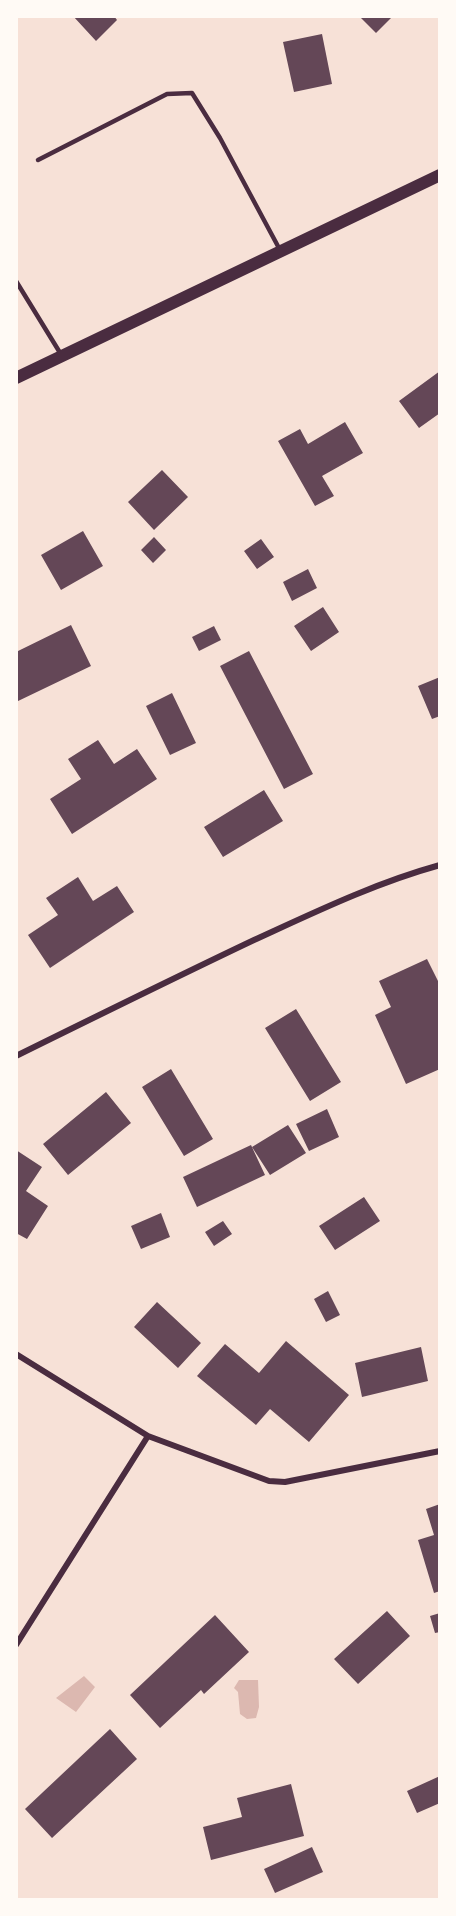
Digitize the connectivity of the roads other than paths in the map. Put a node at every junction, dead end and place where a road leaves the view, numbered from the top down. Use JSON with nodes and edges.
{"nodes":[{"id":1,"x":38,"y":160,"type":"dead end"},
{"id":2,"x":440,"y":175,"type":"edge"},
{"id":3,"x":280,"y":250,"type":"junction"},
{"id":4,"x":16,"y":281,"type":"edge"},
{"id":5,"x":62,"y":356,"type":"junction"},
{"id":6,"x":16,"y":378,"type":"edge"},
{"id":7,"x":440,"y":865,"type":"edge"},
{"id":8,"x":16,"y":1056,"type":"edge"},
{"id":9,"x":16,"y":1354,"type":"edge"},
{"id":10,"x":148,"y":1436,"type":"junction"},
{"id":11,"x":440,"y":1451,"type":"edge"},
{"id":12,"x":16,"y":1646,"type":"edge"}],
"edges":[{"from":1,"to":3,"type":"lane"},
{"from":2,"to":3,"type":"main road"},
{"from":3,"to":5,"type":"main road"},
{"from":4,"to":5,"type":"lane"},
{"from":5,"to":6,"type":"main road"},
{"from":7,"to":8,"type":"street"},
{"from":9,"to":10,"type":"street"},
{"from":10,"to":11,"type":"street"},
{"from":10,"to":12,"type":"street"}]}
